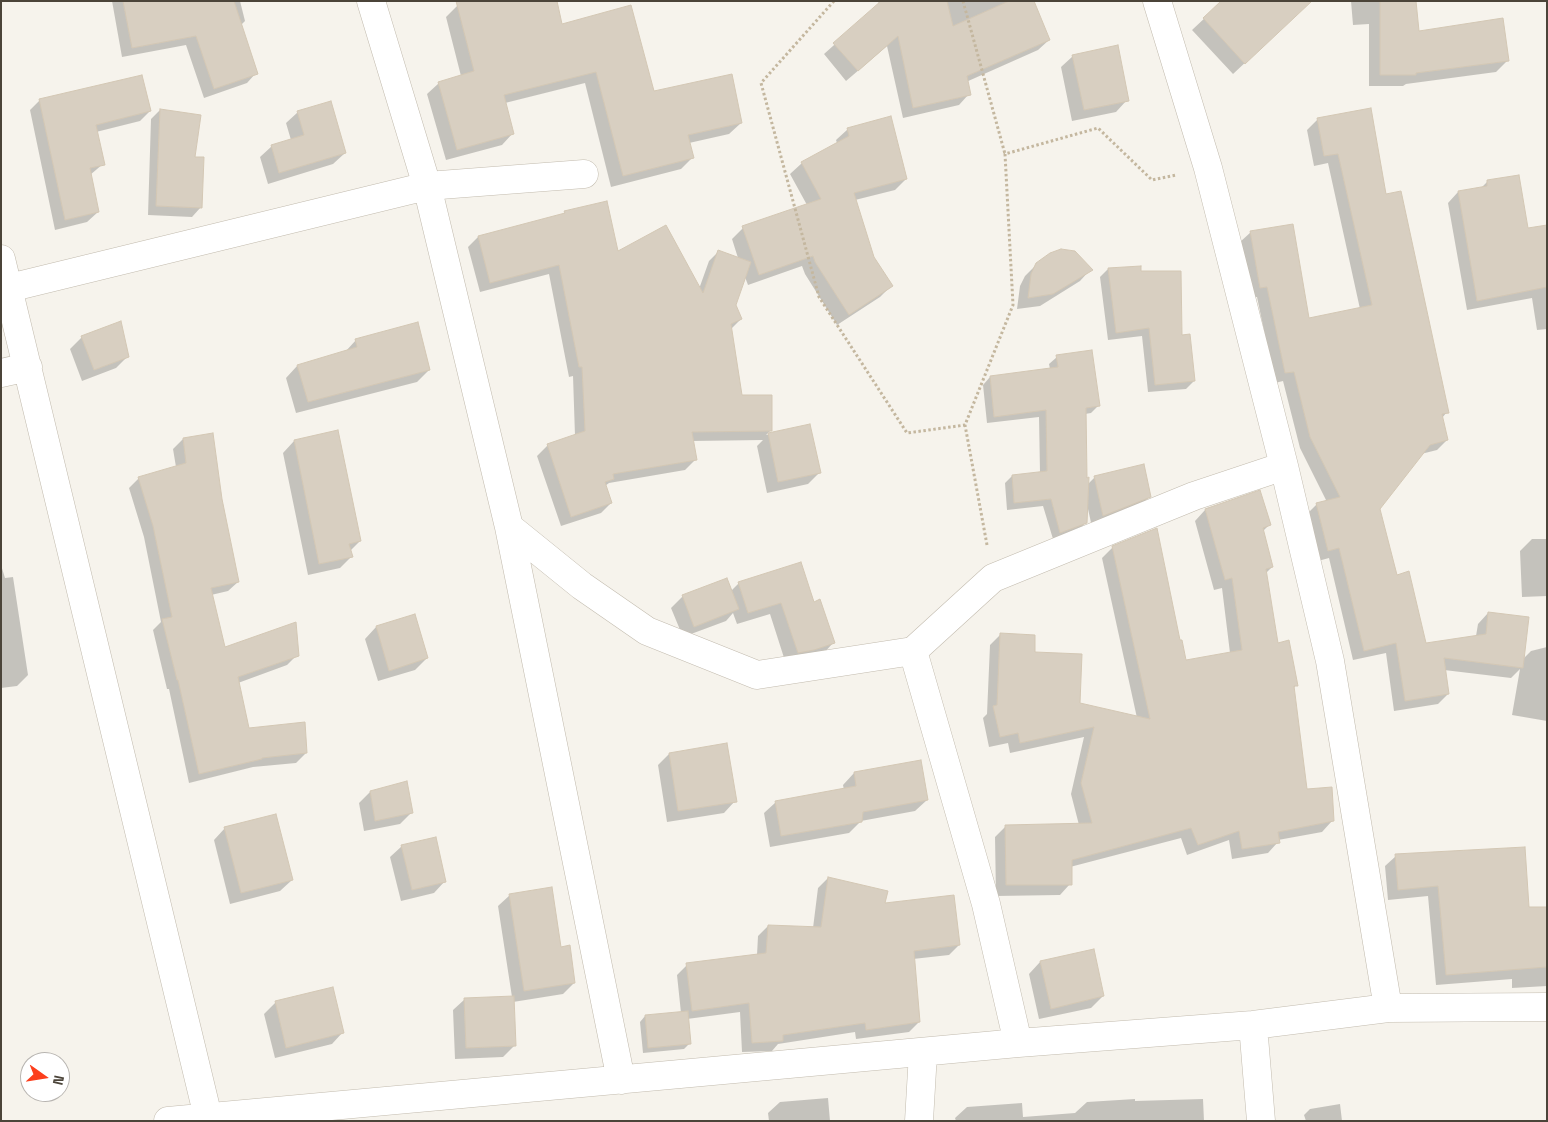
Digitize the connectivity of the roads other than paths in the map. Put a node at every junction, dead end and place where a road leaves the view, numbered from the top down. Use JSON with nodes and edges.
{"nodes":[{"id":1,"x":371,"y":1,"type":"edge"},
{"id":2,"x":1157,"y":1,"type":"edge"},
{"id":3,"x":584,"y":174,"type":"dead end"},
{"id":4,"x":427,"y":186,"type":"junction"},
{"id":5,"x":1,"y":259,"type":"edge"},
{"id":6,"x":9,"y":288,"type":"junction"},
{"id":7,"x":28,"y":367,"type":"junction"},
{"id":8,"x":1,"y":374,"type":"edge"},
{"id":9,"x":1284,"y":466,"type":"junction"},
{"id":10,"x":509,"y":527,"type":"junction"},
{"id":11,"x":913,"y":651,"type":"junction"},
{"id":12,"x":1388,"y":1008,"type":"junction"},
{"id":13,"x":1547,"y":1008,"type":"edge"},
{"id":14,"x":1253,"y":1025,"type":"junction"},
{"id":15,"x":1018,"y":1043,"type":"junction"},
{"id":16,"x":923,"y":1052,"type":"junction"},
{"id":17,"x":621,"y":1080,"type":"junction"},
{"id":18,"x":209,"y":1119,"type":"edge"},
{"id":19,"x":168,"y":1121,"type":"edge"},
{"id":20,"x":919,"y":1121,"type":"edge"},
{"id":21,"x":1261,"y":1121,"type":"edge"}],
"edges":[{"from":1,"to":4,"type":"street"},
{"from":2,"to":9,"type":"street"},
{"from":3,"to":4,"type":"street"},
{"from":4,"to":6,"type":"street"},
{"from":4,"to":10,"type":"street"},
{"from":5,"to":6,"type":"street"},
{"from":6,"to":7,"type":"street"},
{"from":7,"to":8,"type":"street"},
{"from":7,"to":18,"type":"street"},
{"from":9,"to":11,"type":"street"},
{"from":9,"to":12,"type":"street"},
{"from":10,"to":11,"type":"street"},
{"from":10,"to":17,"type":"street"},
{"from":11,"to":15,"type":"street"},
{"from":12,"to":13,"type":"street"},
{"from":12,"to":14,"type":"street"},
{"from":14,"to":15,"type":"street"},
{"from":14,"to":21,"type":"street"},
{"from":15,"to":16,"type":"street"},
{"from":16,"to":17,"type":"street"},
{"from":16,"to":20,"type":"street"},
{"from":17,"to":18,"type":"street"},
{"from":18,"to":19,"type":"street"}]}
